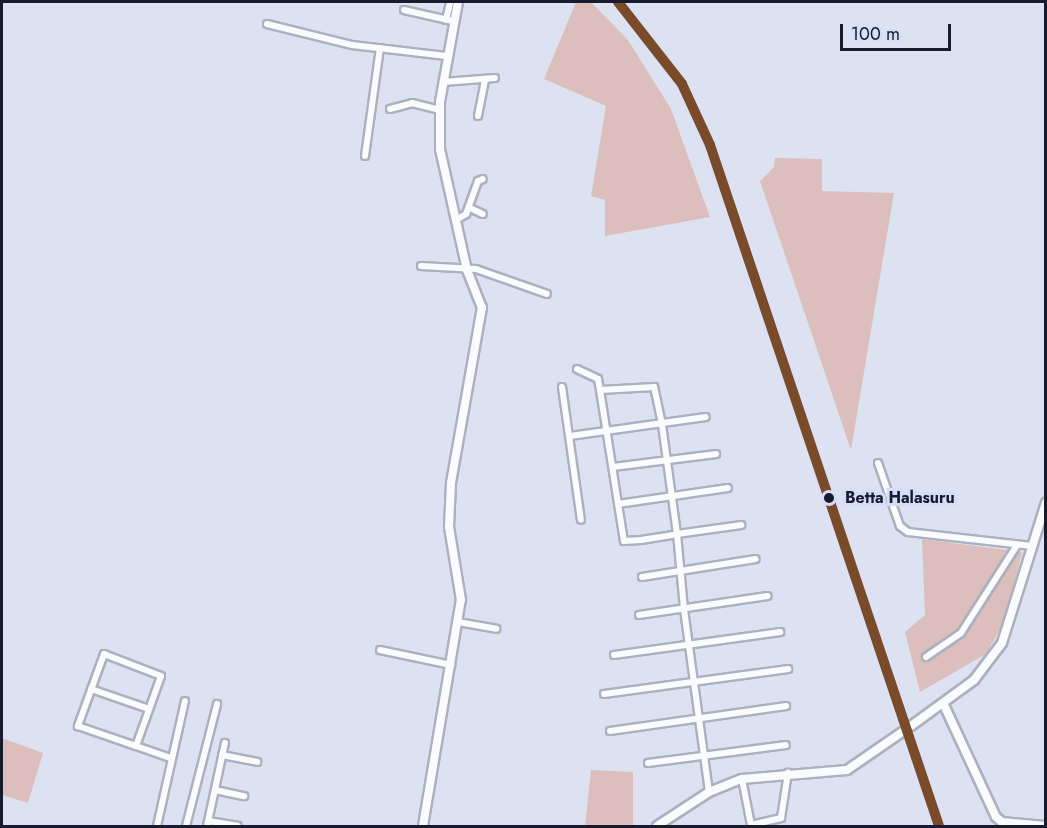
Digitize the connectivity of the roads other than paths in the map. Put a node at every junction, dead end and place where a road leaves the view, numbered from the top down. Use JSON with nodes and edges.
{"nodes":[{"id":1,"x":450,"y":2,"type":"edge"},
{"id":2,"x":458,"y":2,"type":"edge"},
{"id":3,"x":404,"y":10,"type":"dead end"},
{"id":4,"x":449,"y":20,"type":"junction"},
{"id":5,"x":267,"y":24,"type":"dead end"},
{"id":6,"x":380,"y":48,"type":"junction"},
{"id":7,"x":446,"y":56,"type":"junction"},
{"id":8,"x":495,"y":78,"type":"dead end"},
{"id":9,"x":485,"y":79,"type":"junction"},
{"id":10,"x":443,"y":82,"type":"junction"},
{"id":11,"x":390,"y":109,"type":"dead end"},
{"id":12,"x":440,"y":110,"type":"junction"},
{"id":13,"x":478,"y":116,"type":"dead end"},
{"id":14,"x":365,"y":156,"type":"dead end"},
{"id":15,"x":483,"y":179,"type":"dead end"},
{"id":16,"x":470,"y":208,"type":"junction"},
{"id":17,"x":483,"y":214,"type":"dead end"},
{"id":18,"x":456,"y":220,"type":"junction"},
{"id":19,"x":421,"y":266,"type":"dead end"},
{"id":20,"x":466,"y":270,"type":"junction"},
{"id":21,"x":547,"y":294,"type":"dead end"},
{"id":22,"x":577,"y":369,"type":"dead end"},
{"id":23,"x":562,"y":387,"type":"dead end"},
{"id":24,"x":600,"y":390,"type":"junction"},
{"id":25,"x":706,"y":417,"type":"dead end"},
{"id":26,"x":662,"y":424,"type":"junction"},
{"id":27,"x":606,"y":429,"type":"junction"},
{"id":28,"x":570,"y":435,"type":"junction"},
{"id":29,"x":716,"y":454,"type":"dead end"},
{"id":30,"x":666,"y":459,"type":"junction"},
{"id":31,"x":878,"y":464,"type":"dead end"},
{"id":32,"x":613,"y":467,"type":"junction"},
{"id":33,"x":728,"y":488,"type":"dead end"},
{"id":34,"x":671,"y":495,"type":"junction"},
{"id":35,"x":1046,"y":503,"type":"edge"},
{"id":36,"x":618,"y":504,"type":"junction"},
{"id":37,"x":581,"y":520,"type":"dead end"},
{"id":38,"x":741,"y":525,"type":"dead end"},
{"id":39,"x":676,"y":534,"type":"junction"},
{"id":40,"x":1017,"y":545,"type":"junction"},
{"id":41,"x":1032,"y":546,"type":"junction"},
{"id":42,"x":756,"y":559,"type":"dead end"},
{"id":43,"x":680,"y":570,"type":"junction"},
{"id":44,"x":642,"y":577,"type":"dead end"},
{"id":45,"x":768,"y":596,"type":"dead end"},
{"id":46,"x":684,"y":609,"type":"junction"},
{"id":47,"x":639,"y":615,"type":"dead end"},
{"id":48,"x":458,"y":622,"type":"junction"},
{"id":49,"x":496,"y":629,"type":"dead end"},
{"id":50,"x":780,"y":632,"type":"dead end"},
{"id":51,"x":690,"y":645,"type":"junction"},
{"id":52,"x":380,"y":650,"type":"dead end"},
{"id":53,"x":614,"y":655,"type":"dead end"},
{"id":54,"x":926,"y":657,"type":"dead end"},
{"id":55,"x":451,"y":664,"type":"junction"},
{"id":56,"x":788,"y":669,"type":"dead end"},
{"id":57,"x":695,"y":682,"type":"junction"},
{"id":58,"x":91,"y":689,"type":"junction"},
{"id":59,"x":604,"y":693,"type":"dead end"},
{"id":60,"x":185,"y":701,"type":"dead end"},
{"id":61,"x":217,"y":704,"type":"dead end"},
{"id":62,"x":944,"y":705,"type":"junction"},
{"id":63,"x":786,"y":706,"type":"dead end"},
{"id":64,"x":149,"y":709,"type":"junction"},
{"id":65,"x":700,"y":717,"type":"junction"},
{"id":66,"x":911,"y":726,"type":"dead end"},
{"id":67,"x":610,"y":731,"type":"dead end"},
{"id":68,"x":902,"y":732,"type":"dead end"},
{"id":69,"x":225,"y":743,"type":"dead end"},
{"id":70,"x":786,"y":745,"type":"dead end"},
{"id":71,"x":136,"y":746,"type":"junction"},
{"id":72,"x":222,"y":755,"type":"junction"},
{"id":73,"x":705,"y":757,"type":"junction"},
{"id":74,"x":171,"y":758,"type":"junction"},
{"id":75,"x":257,"y":762,"type":"dead end"},
{"id":76,"x":648,"y":764,"type":"dead end"},
{"id":77,"x":789,"y":773,"type":"junction"},
{"id":78,"x":742,"y":779,"type":"junction"},
{"id":79,"x":215,"y":790,"type":"junction"},
{"id":80,"x":710,"y":792,"type":"junction"},
{"id":81,"x":244,"y":796,"type":"dead end"},
{"id":82,"x":207,"y":824,"type":"edge"},
{"id":83,"x":157,"y":826,"type":"edge"},
{"id":84,"x":186,"y":826,"type":"edge"},
{"id":85,"x":238,"y":826,"type":"edge"},
{"id":86,"x":423,"y":826,"type":"edge"},
{"id":87,"x":657,"y":826,"type":"edge"},
{"id":88,"x":1046,"y":826,"type":"edge"}],
"edges":[{"from":1,"to":4,"type":"street"},
{"from":2,"to":4,"type":"street"},
{"from":3,"to":4,"type":"street"},
{"from":4,"to":7,"type":"street"},
{"from":5,"to":6,"type":"street"},
{"from":6,"to":7,"type":"street"},
{"from":6,"to":14,"type":"street"},
{"from":7,"to":10,"type":"street"},
{"from":8,"to":9,"type":"street"},
{"from":9,"to":10,"type":"street"},
{"from":9,"to":13,"type":"street"},
{"from":10,"to":12,"type":"street"},
{"from":11,"to":12,"type":"street"},
{"from":12,"to":18,"type":"street"},
{"from":15,"to":16,"type":"street"},
{"from":16,"to":17,"type":"street"},
{"from":16,"to":18,"type":"street"},
{"from":18,"to":20,"type":"street"},
{"from":19,"to":20,"type":"street"},
{"from":20,"to":21,"type":"street"},
{"from":20,"to":48,"type":"street"},
{"from":22,"to":24,"type":"street"},
{"from":23,"to":28,"type":"street"},
{"from":24,"to":26,"type":"street"},
{"from":24,"to":27,"type":"street"},
{"from":25,"to":26,"type":"street"},
{"from":26,"to":27,"type":"street"},
{"from":26,"to":30,"type":"street"},
{"from":27,"to":28,"type":"street"},
{"from":27,"to":32,"type":"street"},
{"from":28,"to":37,"type":"street"},
{"from":29,"to":30,"type":"street"},
{"from":30,"to":32,"type":"street"},
{"from":30,"to":34,"type":"street"},
{"from":31,"to":40,"type":"street"},
{"from":32,"to":36,"type":"street"},
{"from":33,"to":34,"type":"street"},
{"from":34,"to":36,"type":"street"},
{"from":34,"to":39,"type":"street"},
{"from":35,"to":41,"type":"street"},
{"from":36,"to":39,"type":"street"},
{"from":38,"to":39,"type":"street"},
{"from":39,"to":43,"type":"street"},
{"from":40,"to":41,"type":"street"},
{"from":40,"to":54,"type":"street"},
{"from":41,"to":62,"type":"street"},
{"from":42,"to":43,"type":"street"},
{"from":43,"to":44,"type":"street"},
{"from":43,"to":46,"type":"street"},
{"from":45,"to":46,"type":"street"},
{"from":46,"to":47,"type":"street"},
{"from":46,"to":51,"type":"street"},
{"from":48,"to":49,"type":"street"},
{"from":48,"to":55,"type":"street"},
{"from":50,"to":51,"type":"street"},
{"from":51,"to":53,"type":"street"},
{"from":51,"to":57,"type":"street"},
{"from":52,"to":55,"type":"street"},
{"from":55,"to":86,"type":"street"},
{"from":56,"to":57,"type":"street"},
{"from":57,"to":59,"type":"street"},
{"from":57,"to":65,"type":"street"},
{"from":58,"to":64,"type":"street"},
{"from":58,"to":64,"type":"street"},
{"from":58,"to":71,"type":"street"},
{"from":60,"to":74,"type":"street"},
{"from":61,"to":84,"type":"street"},
{"from":62,"to":66,"type":"street"},
{"from":62,"to":88,"type":"street"},
{"from":63,"to":65,"type":"street"},
{"from":64,"to":71,"type":"street"},
{"from":65,"to":67,"type":"street"},
{"from":65,"to":73,"type":"street"},
{"from":68,"to":77,"type":"street"},
{"from":69,"to":72,"type":"street"},
{"from":70,"to":73,"type":"street"},
{"from":71,"to":74,"type":"street"},
{"from":72,"to":75,"type":"street"},
{"from":72,"to":79,"type":"street"},
{"from":73,"to":76,"type":"street"},
{"from":73,"to":80,"type":"street"},
{"from":74,"to":83,"type":"street"},
{"from":77,"to":78,"type":"street"},
{"from":77,"to":78,"type":"street"},
{"from":78,"to":80,"type":"street"},
{"from":79,"to":81,"type":"street"},
{"from":79,"to":82,"type":"street"},
{"from":80,"to":87,"type":"street"},
{"from":82,"to":85,"type":"street"}]}
